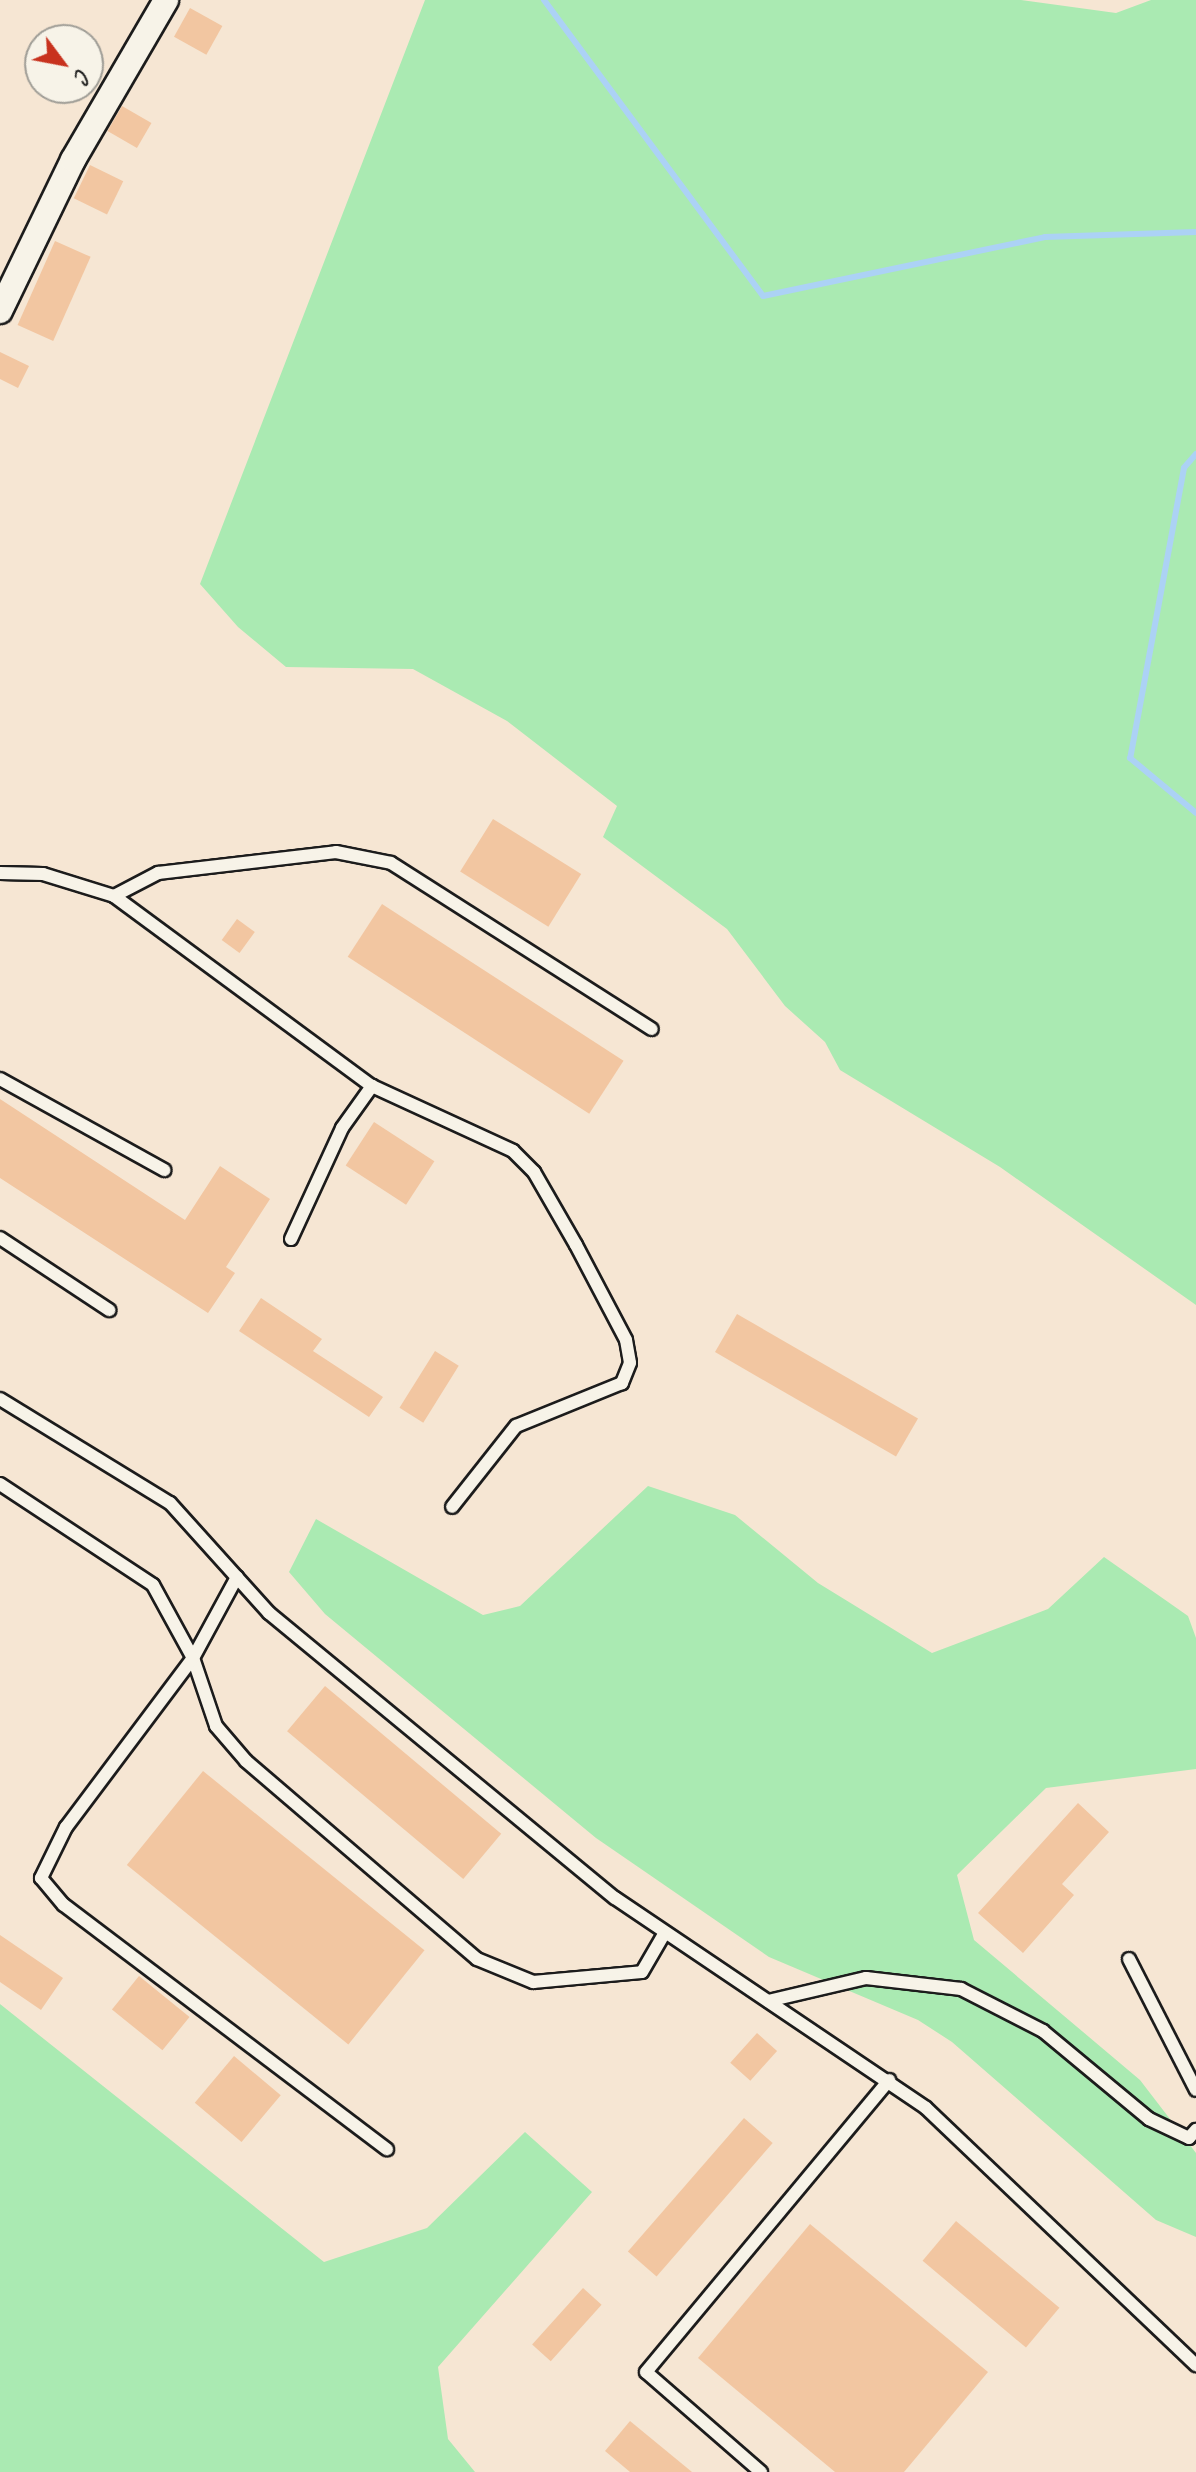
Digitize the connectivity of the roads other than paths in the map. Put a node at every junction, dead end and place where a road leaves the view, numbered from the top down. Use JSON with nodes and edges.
{"nodes":[{"id":1,"x":166,"y":0,"type":"edge"},
{"id":2,"x":0,"y":311,"type":"edge"},
{"id":3,"x":0,"y":873,"type":"edge"},
{"id":4,"x":114,"y":896,"type":"junction"},
{"id":5,"x":652,"y":1029,"type":"dead end"},
{"id":6,"x":0,"y":1079,"type":"edge"},
{"id":7,"x":372,"y":1086,"type":"junction"},
{"id":8,"x":164,"y":1170,"type":"dead end"},
{"id":9,"x":0,"y":1238,"type":"edge"},
{"id":10,"x":291,"y":1239,"type":"dead end"},
{"id":11,"x":109,"y":1310,"type":"dead end"},
{"id":12,"x":0,"y":1399,"type":"edge"},
{"id":13,"x":0,"y":1484,"type":"edge"},
{"id":14,"x":452,"y":1507,"type":"dead end"},
{"id":15,"x":237,"y":1577,"type":"junction"},
{"id":16,"x":193,"y":1658,"type":"junction"},
{"id":17,"x":664,"y":1934,"type":"junction"},
{"id":18,"x":1129,"y":1959,"type":"dead end"},
{"id":19,"x":768,"y":2001,"type":"junction"},
{"id":20,"x":889,"y":2080,"type":"junction"},
{"id":21,"x":1196,"y":2090,"type":"edge"},
{"id":22,"x":1196,"y":2130,"type":"edge"},
{"id":23,"x":387,"y":2149,"type":"dead end"},
{"id":24,"x":1196,"y":2365,"type":"edge"},
{"id":25,"x":761,"y":2472,"type":"edge"}],
"edges":[{"from":1,"to":2,"type":"street"},
{"from":3,"to":4,"type":"lane"},
{"from":4,"to":5,"type":"lane"},
{"from":4,"to":7,"type":"lane"},
{"from":6,"to":8,"type":"lane"},
{"from":7,"to":10,"type":"lane"},
{"from":7,"to":14,"type":"lane"},
{"from":9,"to":11,"type":"lane"},
{"from":12,"to":15,"type":"lane"},
{"from":13,"to":16,"type":"lane"},
{"from":15,"to":16,"type":"lane"},
{"from":15,"to":17,"type":"lane"},
{"from":16,"to":17,"type":"lane"},
{"from":16,"to":23,"type":"lane"},
{"from":17,"to":19,"type":"lane"},
{"from":18,"to":21,"type":"lane"},
{"from":19,"to":20,"type":"lane"},
{"from":19,"to":22,"type":"lane"},
{"from":20,"to":24,"type":"lane"},
{"from":20,"to":25,"type":"lane"}]}
